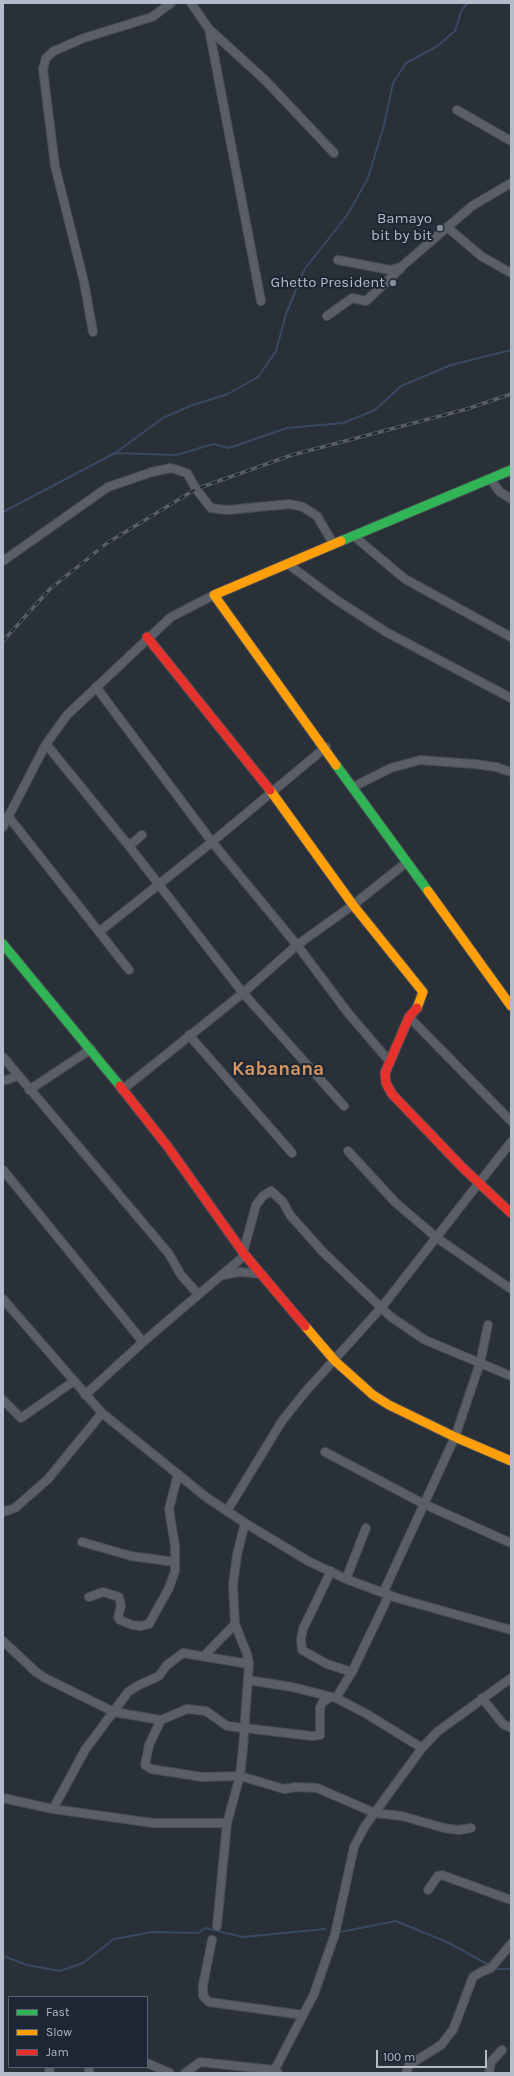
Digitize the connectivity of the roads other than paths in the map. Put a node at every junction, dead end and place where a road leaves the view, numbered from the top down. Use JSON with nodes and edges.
{"nodes":[{"id":1,"x":171,"y":3,"type":"edge"},
{"id":2,"x":191,"y":3,"type":"edge"},
{"id":3,"x":209,"y":29,"type":"junction"},
{"id":4,"x":457,"y":110,"type":"dead end"},
{"id":5,"x":511,"y":141,"type":"edge"},
{"id":6,"x":334,"y":152,"type":"dead end"},
{"id":7,"x":511,"y":183,"type":"edge"},
{"id":8,"x":447,"y":228,"type":"junction"},
{"id":9,"x":338,"y":260,"type":"dead end"},
{"id":10,"x":401,"y":267,"type":"junction"},
{"id":11,"x":511,"y":273,"type":"edge"},
{"id":12,"x":261,"y":301,"type":"dead end"},
{"id":13,"x":326,"y":316,"type":"dead end"},
{"id":14,"x":93,"y":332,"type":"dead end"},
{"id":15,"x":511,"y":470,"type":"edge"},
{"id":16,"x":490,"y":478,"type":"junction"},
{"id":17,"x":511,"y":499,"type":"edge"},
{"id":18,"x":355,"y":537,"type":"junction"},
{"id":19,"x":334,"y":545,"type":"junction"},
{"id":20,"x":3,"y":561,"type":"edge"},
{"id":21,"x":288,"y":564,"type":"junction"},
{"id":22,"x":214,"y":595,"type":"junction"},
{"id":23,"x":511,"y":637,"type":"edge"},
{"id":24,"x":147,"y":638,"type":"junction"},
{"id":25,"x":96,"y":687,"type":"junction"},
{"id":26,"x":511,"y":698,"type":"edge"},
{"id":27,"x":46,"y":744,"type":"junction"},
{"id":28,"x":326,"y":748,"type":"junction"},
{"id":29,"x":511,"y":772,"type":"edge"},
{"id":30,"x":353,"y":786,"type":"junction"},
{"id":31,"x":272,"y":792,"type":"junction"},
{"id":32,"x":8,"y":816,"type":"junction"},
{"id":33,"x":3,"y":827,"type":"edge"},
{"id":34,"x":142,"y":835,"type":"dead end"},
{"id":35,"x":212,"y":842,"type":"junction"},
{"id":36,"x":129,"y":846,"type":"junction"},
{"id":37,"x":407,"y":862,"type":"junction"},
{"id":38,"x":158,"y":884,"type":"junction"},
{"id":39,"x":353,"y":905,"type":"junction"},
{"id":40,"x":99,"y":932,"type":"junction"},
{"id":41,"x":3,"y":944,"type":"edge"},
{"id":42,"x":297,"y":945,"type":"junction"},
{"id":43,"x":129,"y":970,"type":"dead end"},
{"id":44,"x":243,"y":993,"type":"junction"},
{"id":45,"x":511,"y":1006,"type":"edge"},
{"id":46,"x":409,"y":1017,"type":"junction"},
{"id":47,"x":189,"y":1035,"type":"junction"},
{"id":48,"x":91,"y":1049,"type":"junction"},
{"id":49,"x":3,"y":1057,"type":"edge"},
{"id":50,"x":390,"y":1062,"type":"junction"},
{"id":51,"x":18,"y":1076,"type":"junction"},
{"id":52,"x":3,"y":1081,"type":"edge"},
{"id":53,"x":29,"y":1090,"type":"junction"},
{"id":54,"x":122,"y":1090,"type":"junction"},
{"id":55,"x":344,"y":1106,"type":"dead end"},
{"id":56,"x":511,"y":1121,"type":"edge"},
{"id":57,"x":511,"y":1142,"type":"edge"},
{"id":58,"x":348,"y":1151,"type":"dead end"},
{"id":59,"x":292,"y":1153,"type":"dead end"},
{"id":60,"x":3,"y":1170,"type":"edge"},
{"id":61,"x":480,"y":1184,"type":"junction"},
{"id":62,"x":511,"y":1213,"type":"edge"},
{"id":63,"x":437,"y":1238,"type":"junction"},
{"id":64,"x":244,"y":1254,"type":"junction"},
{"id":65,"x":261,"y":1274,"type":"junction"},
{"id":66,"x":223,"y":1275,"type":"junction"},
{"id":67,"x":511,"y":1289,"type":"edge"},
{"id":68,"x":198,"y":1294,"type":"junction"},
{"id":69,"x":3,"y":1299,"type":"edge"},
{"id":70,"x":381,"y":1308,"type":"junction"},
{"id":71,"x":488,"y":1325,"type":"dead end"},
{"id":72,"x":143,"y":1342,"type":"junction"},
{"id":73,"x":335,"y":1361,"type":"junction"},
{"id":74,"x":480,"y":1363,"type":"junction"},
{"id":75,"x":511,"y":1376,"type":"edge"},
{"id":76,"x":74,"y":1381,"type":"junction"},
{"id":77,"x":85,"y":1395,"type":"junction"},
{"id":78,"x":3,"y":1400,"type":"edge"},
{"id":79,"x":102,"y":1414,"type":"junction"},
{"id":80,"x":455,"y":1437,"type":"junction"},
{"id":81,"x":325,"y":1452,"type":"dead end"},
{"id":82,"x":511,"y":1461,"type":"edge"},
{"id":83,"x":178,"y":1474,"type":"junction"},
{"id":84,"x":424,"y":1504,"type":"junction"},
{"id":85,"x":227,"y":1511,"type":"junction"},
{"id":86,"x":3,"y":1512,"type":"edge"},
{"id":87,"x":245,"y":1523,"type":"junction"},
{"id":88,"x":366,"y":1528,"type":"dead end"},
{"id":89,"x":82,"y":1542,"type":"dead end"},
{"id":90,"x":511,"y":1543,"type":"edge"},
{"id":91,"x":175,"y":1562,"type":"junction"},
{"id":92,"x":331,"y":1571,"type":"junction"},
{"id":93,"x":346,"y":1579,"type":"junction"},
{"id":94,"x":386,"y":1594,"type":"junction"},
{"id":95,"x":90,"y":1597,"type":"dead end"},
{"id":96,"x":235,"y":1624,"type":"junction"},
{"id":97,"x":511,"y":1630,"type":"edge"},
{"id":98,"x":3,"y":1641,"type":"edge"},
{"id":99,"x":203,"y":1657,"type":"junction"},
{"id":100,"x":249,"y":1664,"type":"junction"},
{"id":101,"x":352,"y":1672,"type":"junction"},
{"id":102,"x":511,"y":1678,"type":"edge"},
{"id":103,"x":248,"y":1680,"type":"junction"},
{"id":104,"x":334,"y":1698,"type":"junction"},
{"id":105,"x":482,"y":1698,"type":"junction"},
{"id":106,"x":114,"y":1712,"type":"junction"},
{"id":107,"x":161,"y":1720,"type":"junction"},
{"id":108,"x":245,"y":1728,"type":"junction"},
{"id":109,"x":511,"y":1728,"type":"edge"},
{"id":110,"x":422,"y":1748,"type":"junction"},
{"id":111,"x":240,"y":1776,"type":"junction"},
{"id":112,"x":3,"y":1798,"type":"edge"},
{"id":113,"x":53,"y":1809,"type":"junction"},
{"id":114,"x":375,"y":1814,"type":"junction"},
{"id":115,"x":227,"y":1823,"type":"junction"},
{"id":116,"x":471,"y":1828,"type":"dead end"},
{"id":117,"x":428,"y":1890,"type":"dead end"},
{"id":118,"x":511,"y":1900,"type":"edge"},
{"id":119,"x":217,"y":1926,"type":"dead end"},
{"id":120,"x":212,"y":1940,"type":"dead end"},
{"id":121,"x":511,"y":1944,"type":"edge"},
{"id":122,"x":303,"y":2015,"type":"junction"},
{"id":123,"x":502,"y":2050,"type":"dead end"},
{"id":124,"x":148,"y":2063,"type":"edge"},
{"id":125,"x":275,"y":2072,"type":"edge"},
{"id":126,"x":170,"y":2073,"type":"edge"},
{"id":127,"x":185,"y":2073,"type":"edge"},
{"id":128,"x":406,"y":2073,"type":"edge"},
{"id":129,"x":489,"y":2073,"type":"edge"}],
"edges":[{"from":1,"to":14,"type":"street"},
{"from":2,"to":3,"type":"street"},
{"from":3,"to":6,"type":"street"},
{"from":3,"to":12,"type":"street"},
{"from":4,"to":5,"type":"street"},
{"from":7,"to":8,"type":"street"},
{"from":8,"to":10,"type":"street"},
{"from":8,"to":11,"type":"street"},
{"from":9,"to":10,"type":"street"},
{"from":10,"to":13,"type":"street"},
{"from":15,"to":16,"type":"street"},
{"from":16,"to":17,"type":"street"},
{"from":16,"to":18,"type":"street"},
{"from":18,"to":19,"type":"street"},
{"from":18,"to":23,"type":"street"},
{"from":19,"to":20,"type":"street"},
{"from":19,"to":21,"type":"street"},
{"from":21,"to":22,"type":"street"},
{"from":21,"to":26,"type":"street"},
{"from":22,"to":24,"type":"street"},
{"from":22,"to":28,"type":"street"},
{"from":24,"to":25,"type":"street"},
{"from":24,"to":31,"type":"street"},
{"from":25,"to":27,"type":"street"},
{"from":25,"to":35,"type":"street"},
{"from":27,"to":32,"type":"street"},
{"from":27,"to":36,"type":"street"},
{"from":28,"to":30,"type":"street"},
{"from":28,"to":31,"type":"street"},
{"from":29,"to":30,"type":"street"},
{"from":30,"to":37,"type":"street"},
{"from":31,"to":35,"type":"street"},
{"from":31,"to":39,"type":"street"},
{"from":32,"to":33,"type":"street"},
{"from":32,"to":40,"type":"street"},
{"from":34,"to":36,"type":"street"},
{"from":35,"to":38,"type":"street"},
{"from":35,"to":42,"type":"street"},
{"from":36,"to":38,"type":"street"},
{"from":37,"to":39,"type":"street"},
{"from":37,"to":45,"type":"street"},
{"from":38,"to":40,"type":"street"},
{"from":38,"to":44,"type":"street"},
{"from":39,"to":42,"type":"street"},
{"from":39,"to":46,"type":"street"},
{"from":40,"to":43,"type":"street"},
{"from":41,"to":48,"type":"street"},
{"from":42,"to":44,"type":"street"},
{"from":42,"to":50,"type":"street"},
{"from":44,"to":47,"type":"street"},
{"from":44,"to":55,"type":"street"},
{"from":46,"to":50,"type":"street"},
{"from":46,"to":56,"type":"street"},
{"from":47,"to":54,"type":"street"},
{"from":47,"to":59,"type":"street"},
{"from":48,"to":53,"type":"street"},
{"from":48,"to":54,"type":"street"},
{"from":49,"to":51,"type":"street"},
{"from":50,"to":61,"type":"street"},
{"from":51,"to":52,"type":"street"},
{"from":51,"to":53,"type":"street"},
{"from":53,"to":68,"type":"street"},
{"from":54,"to":64,"type":"street"},
{"from":57,"to":61,"type":"street"},
{"from":58,"to":63,"type":"street"},
{"from":60,"to":72,"type":"street"},
{"from":61,"to":62,"type":"street"},
{"from":61,"to":63,"type":"street"},
{"from":63,"to":67,"type":"street"},
{"from":63,"to":70,"type":"street"},
{"from":64,"to":65,"type":"street"},
{"from":64,"to":66,"type":"street"},
{"from":64,"to":70,"type":"street"},
{"from":65,"to":66,"type":"street"},
{"from":65,"to":73,"type":"street"},
{"from":66,"to":68,"type":"street"},
{"from":68,"to":72,"type":"street"},
{"from":69,"to":76,"type":"street"},
{"from":70,"to":73,"type":"street"},
{"from":70,"to":74,"type":"street"},
{"from":71,"to":74,"type":"street"},
{"from":72,"to":77,"type":"street"},
{"from":73,"to":80,"type":"street"},
{"from":73,"to":85,"type":"street"},
{"from":74,"to":75,"type":"street"},
{"from":74,"to":80,"type":"street"},
{"from":76,"to":77,"type":"street"},
{"from":76,"to":78,"type":"street"},
{"from":77,"to":79,"type":"street"},
{"from":79,"to":83,"type":"street"},
{"from":79,"to":86,"type":"street"},
{"from":80,"to":82,"type":"street"},
{"from":80,"to":84,"type":"street"},
{"from":81,"to":84,"type":"street"},
{"from":83,"to":85,"type":"street"},
{"from":83,"to":91,"type":"street"},
{"from":84,"to":90,"type":"street"},
{"from":84,"to":94,"type":"street"},
{"from":85,"to":87,"type":"street"},
{"from":87,"to":92,"type":"street"},
{"from":87,"to":96,"type":"street"},
{"from":88,"to":93,"type":"street"},
{"from":89,"to":91,"type":"street"},
{"from":91,"to":95,"type":"street"},
{"from":92,"to":93,"type":"street"},
{"from":92,"to":101,"type":"street"},
{"from":93,"to":94,"type":"street"},
{"from":94,"to":97,"type":"street"},
{"from":94,"to":101,"type":"street"},
{"from":96,"to":99,"type":"street"},
{"from":96,"to":100,"type":"street"},
{"from":98,"to":106,"type":"street"},
{"from":99,"to":100,"type":"street"},
{"from":99,"to":106,"type":"street"},
{"from":100,"to":103,"type":"street"},
{"from":101,"to":104,"type":"street"},
{"from":102,"to":105,"type":"street"},
{"from":103,"to":104,"type":"street"},
{"from":103,"to":108,"type":"street"},
{"from":104,"to":108,"type":"street"},
{"from":104,"to":110,"type":"street"},
{"from":105,"to":109,"type":"street"},
{"from":105,"to":110,"type":"street"},
{"from":106,"to":107,"type":"street"},
{"from":106,"to":113,"type":"street"},
{"from":107,"to":108,"type":"street"},
{"from":107,"to":111,"type":"street"},
{"from":108,"to":111,"type":"street"},
{"from":110,"to":114,"type":"street"},
{"from":111,"to":114,"type":"street"},
{"from":111,"to":115,"type":"street"},
{"from":112,"to":113,"type":"street"},
{"from":113,"to":115,"type":"street"},
{"from":114,"to":116,"type":"street"},
{"from":114,"to":122,"type":"street"},
{"from":115,"to":119,"type":"street"},
{"from":117,"to":118,"type":"street"},
{"from":120,"to":122,"type":"street"},
{"from":121,"to":128,"type":"street"},
{"from":122,"to":125,"type":"street"},
{"from":123,"to":129,"type":"street"},
{"from":124,"to":126,"type":"street"},
{"from":125,"to":127,"type":"street"}]}
